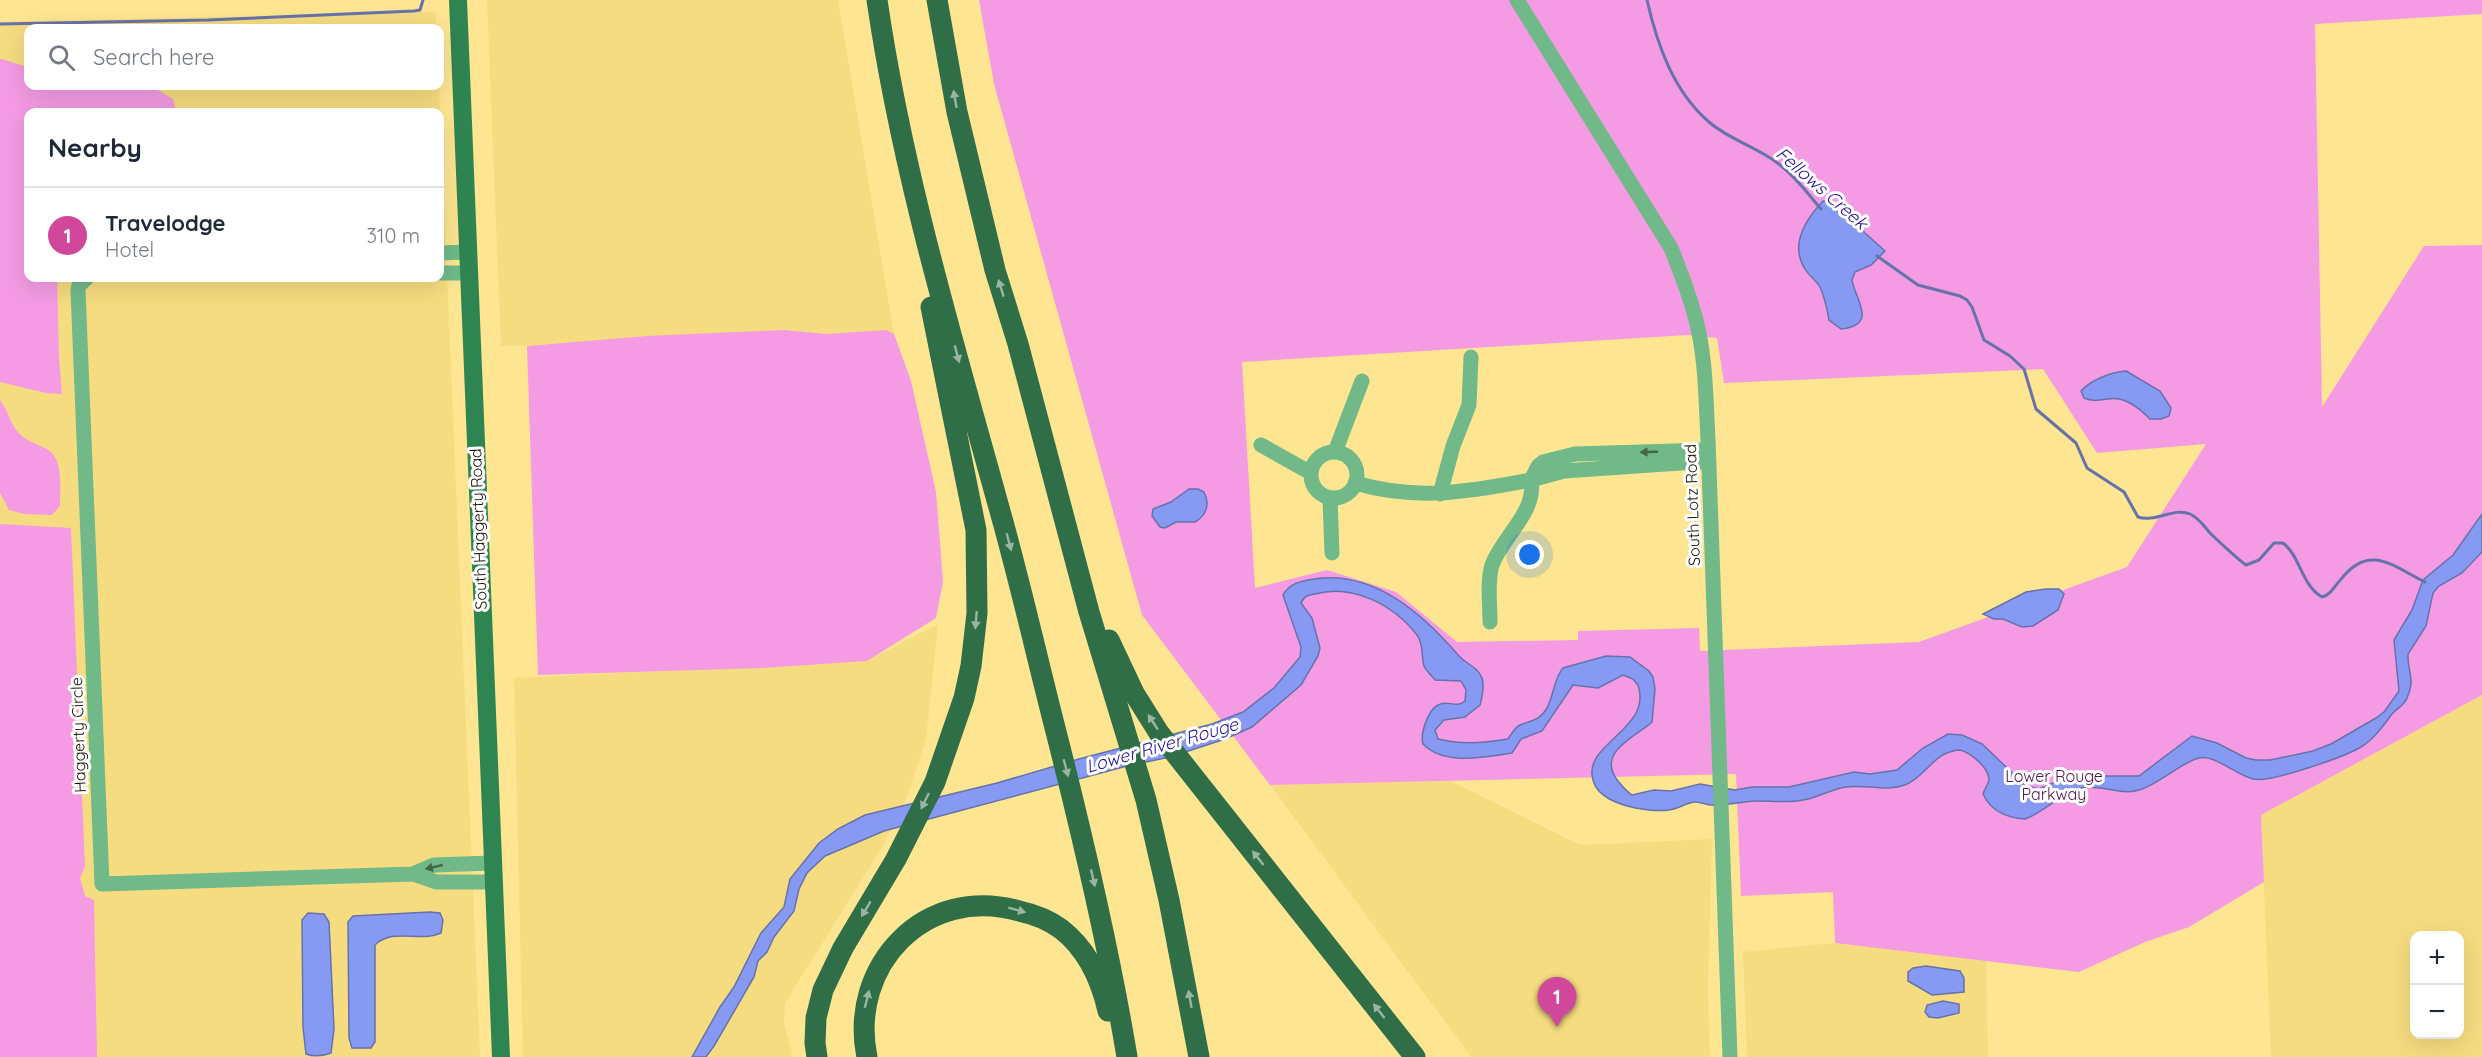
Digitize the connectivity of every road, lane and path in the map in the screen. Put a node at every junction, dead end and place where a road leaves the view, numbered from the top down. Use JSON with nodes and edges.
{"nodes":[{"id":1,"x":458,"y":0,"type":"edge"},
{"id":2,"x":878,"y":0,"type":"edge"},
{"id":3,"x":937,"y":0,"type":"edge"},
{"id":4,"x":1518,"y":0,"type":"edge"},
{"id":5,"x":905,"y":156,"type":"junction"},
{"id":6,"x":467,"y":252,"type":"junction"},
{"id":7,"x":444,"y":253,"type":"edge"},
{"id":8,"x":444,"y":273,"type":"edge"},
{"id":9,"x":468,"y":273,"type":"junction"},
{"id":10,"x":82,"y":282,"type":"edge"},
{"id":11,"x":1471,"y":357,"type":"dead end"},
{"id":12,"x":1362,"y":381,"type":"dead end"},
{"id":13,"x":1261,"y":445,"type":"dead end"},
{"id":14,"x":1335,"y":452,"type":"junction"},
{"id":15,"x":1708,"y":455,"type":"junction"},
{"id":16,"x":1311,"y":473,"type":"junction"},
{"id":17,"x":1531,"y":480,"type":"junction"},
{"id":18,"x":1355,"y":483,"type":"junction"},
{"id":19,"x":1440,"y":494,"type":"junction"},
{"id":20,"x":1330,"y":498,"type":"junction"},
{"id":21,"x":1332,"y":553,"type":"dead end"},
{"id":22,"x":1490,"y":622,"type":"dead end"},
{"id":23,"x":1124,"y":696,"type":"junction"},
{"id":24,"x":492,"y":863,"type":"junction"},
{"id":25,"x":412,"y":874,"type":"junction"},
{"id":26,"x":493,"y":882,"type":"junction"},
{"id":27,"x":501,"y":1057,"type":"edge"},
{"id":28,"x":817,"y":1057,"type":"edge"},
{"id":29,"x":867,"y":1057,"type":"edge"},
{"id":30,"x":1126,"y":1057,"type":"edge"},
{"id":31,"x":1199,"y":1057,"type":"edge"},
{"id":32,"x":1415,"y":1057,"type":"edge"},
{"id":33,"x":1730,"y":1057,"type":"edge"}],
"edges":[{"from":1,"to":6,"type":"main road","name":"South Haggerty Road"},
{"from":2,"to":5,"type":"highway"},
{"from":23,"to":3,"type":"highway","one_way":true},
{"from":4,"to":15,"type":"street","name":"South Lotz Road"},
{"from":5,"to":28,"type":"highway","one_way":true},
{"from":5,"to":30,"type":"highway","one_way":true},
{"from":6,"to":7,"type":"street"},
{"from":6,"to":9,"type":"main road","name":"South Haggerty Road"},
{"from":8,"to":9,"type":"street"},
{"from":9,"to":24,"type":"main road","name":"South Haggerty Road"},
{"from":10,"to":25,"type":"street","name":"Haggerty Circle"},
{"from":11,"to":19,"type":"street"},
{"from":12,"to":14,"type":"street"},
{"from":13,"to":16,"type":"street"},
{"from":14,"to":16,"type":"street"},
{"from":14,"to":18,"type":"street"},
{"from":15,"to":17,"type":"street"},
{"from":15,"to":33,"type":"street","name":"South Lotz Road"},
{"from":16,"to":20,"type":"street"},
{"from":17,"to":19,"type":"street"},
{"from":17,"to":22,"type":"street"},
{"from":18,"to":19,"type":"street"},
{"from":18,"to":20,"type":"street"},
{"from":20,"to":21,"type":"street"},
{"from":31,"to":23,"type":"highway","one_way":true},
{"from":32,"to":23,"type":"highway","one_way":true},
{"from":24,"to":25,"type":"street","name":"Haggerty Circle","one_way":true},
{"from":24,"to":26,"type":"main road","name":"South Haggerty Road"},
{"from":25,"to":26,"type":"street","name":"Haggerty Circle"},
{"from":26,"to":27,"type":"main road","name":"South Haggerty Road"},
{"from":29,"to":30,"type":"highway","one_way":true}]}
